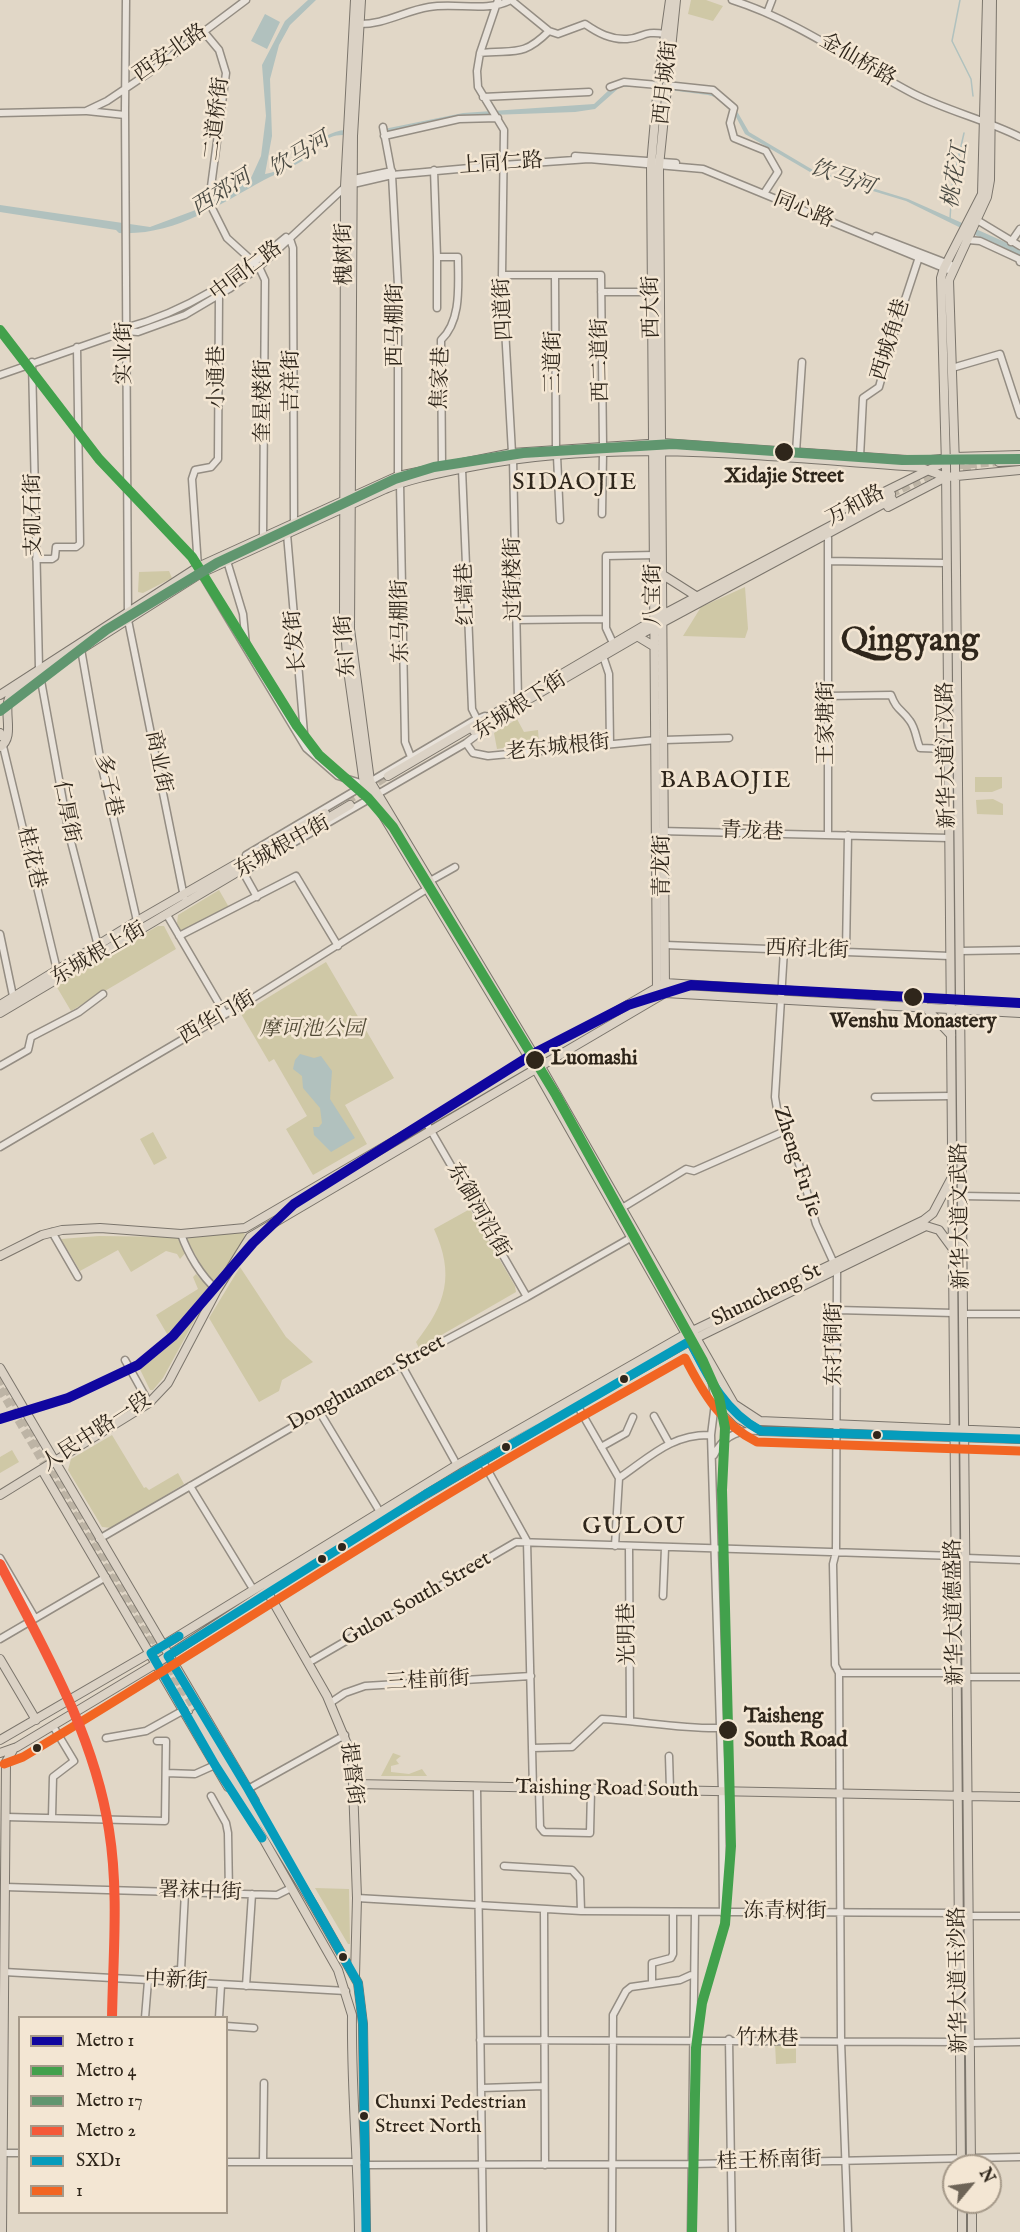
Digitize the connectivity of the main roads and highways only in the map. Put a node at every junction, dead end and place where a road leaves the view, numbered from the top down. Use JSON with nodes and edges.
{"nodes":[{"id":1,"x":355,"y":0,"type":"edge"},
{"id":2,"x":361,"y":0,"type":"edge"},
{"id":3,"x":670,"y":0,"type":"edge"},
{"id":4,"x":676,"y":0,"type":"edge"},
{"id":5,"x":987,"y":0,"type":"edge"},
{"id":6,"x":992,"y":0,"type":"edge"},
{"id":7,"x":357,"y":24,"type":"junction"},
{"id":8,"x":662,"y":85,"type":"junction"},
{"id":9,"x":987,"y":122,"type":"junction"},
{"id":10,"x":655,"y":163,"type":"junction"},
{"id":11,"x":949,"y":267,"type":"junction"},
{"id":12,"x":658,"y":446,"type":"junction"},
{"id":13,"x":513,"y":455,"type":"junction"},
{"id":14,"x":1020,"y":455,"type":"edge"},
{"id":15,"x":955,"y":461,"type":"junction"},
{"id":16,"x":1020,"y":461,"type":"edge"},
{"id":17,"x":946,"y":462,"type":"junction"},
{"id":18,"x":999,"y":463,"type":"junction"},
{"id":19,"x":1020,"y":468,"type":"edge"},
{"id":20,"x":927,"y":470,"type":"junction"},
{"id":21,"x":955,"y":474,"type":"junction"},
{"id":22,"x":946,"y":477,"type":"junction"},
{"id":23,"x":399,"y":479,"type":"junction"},
{"id":24,"x":892,"y":496,"type":"tunnel mouth"},
{"id":25,"x":349,"y":502,"type":"junction"},
{"id":26,"x":771,"y":560,"type":"junction"},
{"id":27,"x":200,"y":570,"type":"junction"},
{"id":28,"x":663,"y":575,"type":"junction"},
{"id":29,"x":696,"y":596,"type":"junction"},
{"id":30,"x":128,"y":616,"type":"junction"},
{"id":31,"x":664,"y":617,"type":"junction"},
{"id":32,"x":656,"y":622,"type":"junction"},
{"id":33,"x":637,"y":636,"type":"junction"},
{"id":34,"x":655,"y":647,"type":"junction"},
{"id":35,"x":40,"y":671,"type":"junction"},
{"id":36,"x":0,"y":695,"type":"edge"},
{"id":37,"x":496,"y":716,"type":"junction"},
{"id":38,"x":660,"y":740,"type":"junction"},
{"id":39,"x":2,"y":746,"type":"edge"},
{"id":40,"x":390,"y":778,"type":"tunnel mouth"},
{"id":41,"x":349,"y":803,"type":"tunnel mouth"},
{"id":42,"x":660,"y":831,"type":"junction"},
{"id":43,"x":185,"y":899,"type":"junction"},
{"id":44,"x":665,"y":983,"type":"junction"},
{"id":45,"x":660,"y":992,"type":"junction"},
{"id":46,"x":781,"y":994,"type":"junction"},
{"id":47,"x":0,"y":1003,"type":"edge"},
{"id":48,"x":951,"y":1005,"type":"junction"},
{"id":49,"x":1020,"y":1005,"type":"edge"},
{"id":50,"x":960,"y":1006,"type":"junction"},
{"id":51,"x":925,"y":1007,"type":"junction"},
{"id":52,"x":1020,"y":1013,"type":"edge"},
{"id":53,"x":0,"y":1014,"type":"edge"},
{"id":54,"x":951,"y":1035,"type":"junction"},
{"id":55,"x":536,"y":1063,"type":"junction"},
{"id":56,"x":429,"y":1127,"type":"junction"},
{"id":57,"x":952,"y":1176,"type":"junction"},
{"id":58,"x":245,"y":1228,"type":"junction"},
{"id":59,"x":634,"y":1235,"type":"junction"},
{"id":60,"x":250,"y":1237,"type":"junction"},
{"id":61,"x":953,"y":1249,"type":"junction"},
{"id":62,"x":0,"y":1256,"type":"edge"},
{"id":63,"x":835,"y":1267,"type":"junction"},
{"id":64,"x":691,"y":1336,"type":"junction"},
{"id":65,"x":0,"y":1368,"type":"edge"},
{"id":66,"x":836,"y":1429,"type":"junction"},
{"id":67,"x":955,"y":1432,"type":"junction"},
{"id":68,"x":1020,"y":1432,"type":"edge"},
{"id":69,"x":964,"y":1434,"type":"junction"},
{"id":70,"x":1020,"y":1439,"type":"edge"},
{"id":71,"x":55,"y":1463,"type":"junction"},
{"id":72,"x":42,"y":1470,"type":"junction"},
{"id":73,"x":0,"y":1495,"type":"edge"},
{"id":74,"x":267,"y":1591,"type":"junction"},
{"id":75,"x":162,"y":1646,"type":"junction"},
{"id":76,"x":151,"y":1653,"type":"junction"},
{"id":77,"x":168,"y":1656,"type":"junction"},
{"id":78,"x":0,"y":1659,"type":"edge"},
{"id":79,"x":157,"y":1663,"type":"junction"},
{"id":80,"x":192,"y":1713,"type":"junction"},
{"id":81,"x":36,"y":1720,"type":"junction"},
{"id":82,"x":11,"y":1734,"type":"junction"},
{"id":83,"x":0,"y":1740,"type":"edge"},
{"id":84,"x":0,"y":1748,"type":"edge"},
{"id":85,"x":17,"y":1748,"type":"junction"},
{"id":86,"x":0,"y":1753,"type":"edge"},
{"id":87,"x":355,"y":1784,"type":"junction"},
{"id":88,"x":3,"y":1789,"type":"edge"},
{"id":89,"x":958,"y":1795,"type":"junction"},
{"id":90,"x":968,"y":1795,"type":"junction"},
{"id":91,"x":1020,"y":1797,"type":"edge"},
{"id":92,"x":273,"y":1836,"type":"junction"},
{"id":93,"x":264,"y":1840,"type":"junction"},
{"id":94,"x":355,"y":1977,"type":"junction"},
{"id":95,"x":1,"y":2153,"type":"edge"},
{"id":96,"x":961,"y":2154,"type":"edge"},
{"id":97,"x":971,"y":2154,"type":"edge"},
{"id":98,"x":362,"y":2163,"type":"junction"},
{"id":99,"x":962,"y":2214,"type":"edge"},
{"id":100,"x":972,"y":2214,"type":"edge"},
{"id":101,"x":2,"y":2232,"type":"edge"},
{"id":102,"x":359,"y":2232,"type":"edge"},
{"id":103,"x":366,"y":2232,"type":"edge"},
{"id":104,"x":962,"y":2232,"type":"edge"},
{"id":105,"x":972,"y":2232,"type":"edge"}],
"edges":[{"from":1,"to":7,"type":"main road","name":"槐树街"},
{"from":2,"to":7,"type":"main road","name":"槐树街"},
{"from":3,"to":8,"type":"main road","name":"西月城街"},
{"from":4,"to":8,"type":"main road","name":"西月城街"},
{"from":5,"to":9,"type":"main road"},
{"from":6,"to":9,"type":"main road"},
{"from":7,"to":25,"type":"main road","name":"槐树街"},
{"from":8,"to":10,"type":"main road","name":"西月城街"},
{"from":9,"to":11,"type":"main road"},
{"from":10,"to":12,"type":"main road","name":"西大街"},
{"from":10,"to":12,"type":"main road","name":"西大街"},
{"from":11,"to":15,"type":"main road","name":"新华大道江汉路"},
{"from":11,"to":17,"type":"main road","name":"新华大道江汉路"},
{"from":12,"to":13,"type":"main road"},
{"from":12,"to":17,"type":"main road"},
{"from":12,"to":20,"type":"main road"},
{"from":12,"to":28,"type":"main road","name":"八宝街"},
{"from":12,"to":32,"type":"main road","name":"八宝街"},
{"from":13,"to":23,"type":"main road"},
{"from":13,"to":23,"type":"main road"},
{"from":14,"to":18,"type":"main road"},
{"from":15,"to":17,"type":"main road"},
{"from":15,"to":18,"type":"main road"},
{"from":15,"to":21,"type":"main road","name":"新华大道江汉路"},
{"from":16,"to":18,"type":"main road"},
{"from":17,"to":20,"type":"main road","name":"万和路"},
{"from":17,"to":22,"type":"main road","name":"新华大道江汉路"},
{"from":18,"to":19,"type":"main road"},
{"from":18,"to":21,"type":"main road","name":"万和路"},
{"from":20,"to":22,"type":"main road"},
{"from":20,"to":26,"type":"main road","name":"万和路"},
{"from":21,"to":22,"type":"main road","name":"万和路"},
{"from":21,"to":50,"type":"main road","name":"新华大道江汉路"},
{"from":22,"to":26,"type":"main road","name":"万和路"},
{"from":22,"to":48,"type":"main road","name":"新华大道江汉路"},
{"from":23,"to":25,"type":"main road"},
{"from":24,"to":26,"type":"main road","name":"万和路"},
{"from":25,"to":27,"type":"main road"},
{"from":25,"to":27,"type":"main road"},
{"from":25,"to":55,"type":"main road","name":"东门街"},
{"from":26,"to":29,"type":"main road","name":"万和路"},
{"from":26,"to":31,"type":"main road","name":"万和路"},
{"from":27,"to":30,"type":"main road"},
{"from":28,"to":29,"type":"main road"},
{"from":28,"to":31,"type":"main road","name":"八宝街"},
{"from":29,"to":31,"type":"main road","name":"万和路"},
{"from":30,"to":35,"type":"main road"},
{"from":30,"to":35,"type":"main road"},
{"from":31,"to":32,"type":"main road","name":"万和路"},
{"from":31,"to":38,"type":"main road","name":"八宝街"},
{"from":32,"to":33,"type":"main road","name":"东城根下街"},
{"from":32,"to":34,"type":"main road","name":"八宝街"},
{"from":32,"to":37,"type":"main road","name":"东城根下街"},
{"from":33,"to":34,"type":"main road"},
{"from":33,"to":37,"type":"main road","name":"东城根下街"},
{"from":34,"to":38,"type":"main road","name":"八宝街"},
{"from":35,"to":36,"type":"main road"},
{"from":35,"to":39,"type":"main road"},
{"from":37,"to":40,"type":"main road"},
{"from":38,"to":42,"type":"main road","name":"青龙街"},
{"from":41,"to":43,"type":"main road","name":"东城根中街"},
{"from":42,"to":44,"type":"main road","name":"青龙街"},
{"from":42,"to":45,"type":"main road"},
{"from":43,"to":47,"type":"main road","name":"东城根上街"},
{"from":43,"to":53,"type":"main road","name":"东城根上街"},
{"from":44,"to":45,"type":"main road","name":"青龙街"},
{"from":44,"to":46,"type":"main road"},
{"from":45,"to":46,"type":"main road"},
{"from":45,"to":55,"type":"main road","name":"人民中路一段"},
{"from":46,"to":48,"type":"main road"},
{"from":46,"to":51,"type":"main road"},
{"from":48,"to":50,"type":"main road"},
{"from":48,"to":51,"type":"main road"},
{"from":48,"to":54,"type":"main road","name":"新华大道文武路"},
{"from":49,"to":50,"type":"main road"},
{"from":50,"to":52,"type":"main road"},
{"from":50,"to":69,"type":"main road","name":"新华大道文武路"},
{"from":51,"to":54,"type":"main road"},
{"from":54,"to":57,"type":"main road","name":"新华大道文武路"},
{"from":55,"to":56,"type":"main road","name":"人民中路一段"},
{"from":55,"to":59,"type":"main road"},
{"from":55,"to":59,"type":"main road"},
{"from":56,"to":58,"type":"main road","name":"人民中路一段"},
{"from":56,"to":60,"type":"main road","name":"人民中路一段"},
{"from":57,"to":61,"type":"main road","name":"新华大道文武路"},
{"from":57,"to":63,"type":"main road","name":"Shuncheng St"},
{"from":58,"to":60,"type":"main road"},
{"from":58,"to":62,"type":"main road","name":"人民中路一段"},
{"from":59,"to":64,"type":"main road"},
{"from":60,"to":71,"type":"main road","name":"人民中路一段"},
{"from":61,"to":63,"type":"main road","name":"Shuncheng St"},
{"from":61,"to":67,"type":"main road","name":"新华大道文武路"},
{"from":63,"to":64,"type":"main road","name":"Shuncheng St"},
{"from":64,"to":66,"type":"main road"},
{"from":64,"to":66,"type":"main road"},
{"from":64,"to":74,"type":"main road","name":"Shuncheng St"},
{"from":64,"to":75,"type":"main road","name":"Shuncheng St"},
{"from":65,"to":71,"type":"main road"},
{"from":66,"to":67,"type":"main road"},
{"from":67,"to":69,"type":"main road"},
{"from":67,"to":89,"type":"main road","name":"新华大道德盛路"},
{"from":68,"to":69,"type":"main road"},
{"from":69,"to":70,"type":"main road"},
{"from":69,"to":90,"type":"main road","name":"新华大道德盛路"},
{"from":71,"to":72,"type":"main road","name":"人民中路一段"},
{"from":71,"to":75,"type":"main road"},
{"from":72,"to":73,"type":"main road","name":"人民中路一段"},
{"from":72,"to":76,"type":"main road"},
{"from":74,"to":77,"type":"main road","name":"Shuncheng St"},
{"from":74,"to":87,"type":"main road","name":"提督街"},
{"from":75,"to":76,"type":"main road","name":"Shuncheng St"},
{"from":75,"to":77,"type":"main road"},
{"from":76,"to":79,"type":"main road"},
{"from":76,"to":81,"type":"main road","name":"Shuncheng St"},
{"from":77,"to":79,"type":"main road","name":"Shuncheng St"},
{"from":77,"to":80,"type":"main road"},
{"from":78,"to":81,"type":"main road"},
{"from":79,"to":80,"type":"main road"},
{"from":79,"to":85,"type":"main road","name":"Shuncheng St"},
{"from":80,"to":92,"type":"main road"},
{"from":80,"to":92,"type":"main road"},
{"from":80,"to":93,"type":"main road"},
{"from":80,"to":93,"type":"main road"},
{"from":81,"to":82,"type":"main road","name":"Shuncheng St"},
{"from":82,"to":83,"type":"main road","name":"Shuncheng St"},
{"from":82,"to":84,"type":"main road"},
{"from":85,"to":86,"type":"main road","name":"Shuncheng St"},
{"from":85,"to":88,"type":"main road"},
{"from":87,"to":89,"type":"main road","name":"Taishing Road South"},
{"from":87,"to":94,"type":"main road","name":"提督街"},
{"from":88,"to":95,"type":"main road"},
{"from":89,"to":90,"type":"main road","name":"Taishing Road South"},
{"from":89,"to":96,"type":"main road","name":"新华大道玉沙路"},
{"from":90,"to":91,"type":"main road","name":"Taishing Road South"},
{"from":90,"to":97,"type":"main road","name":"新华大道玉沙路"},
{"from":92,"to":94,"type":"main road"},
{"from":93,"to":98,"type":"main road"},
{"from":94,"to":98,"type":"main road"},
{"from":95,"to":101,"type":"main road"},
{"from":98,"to":102,"type":"main road"},
{"from":98,"to":103,"type":"main road"},
{"from":99,"to":104,"type":"main road"},
{"from":100,"to":105,"type":"main road"}]}
